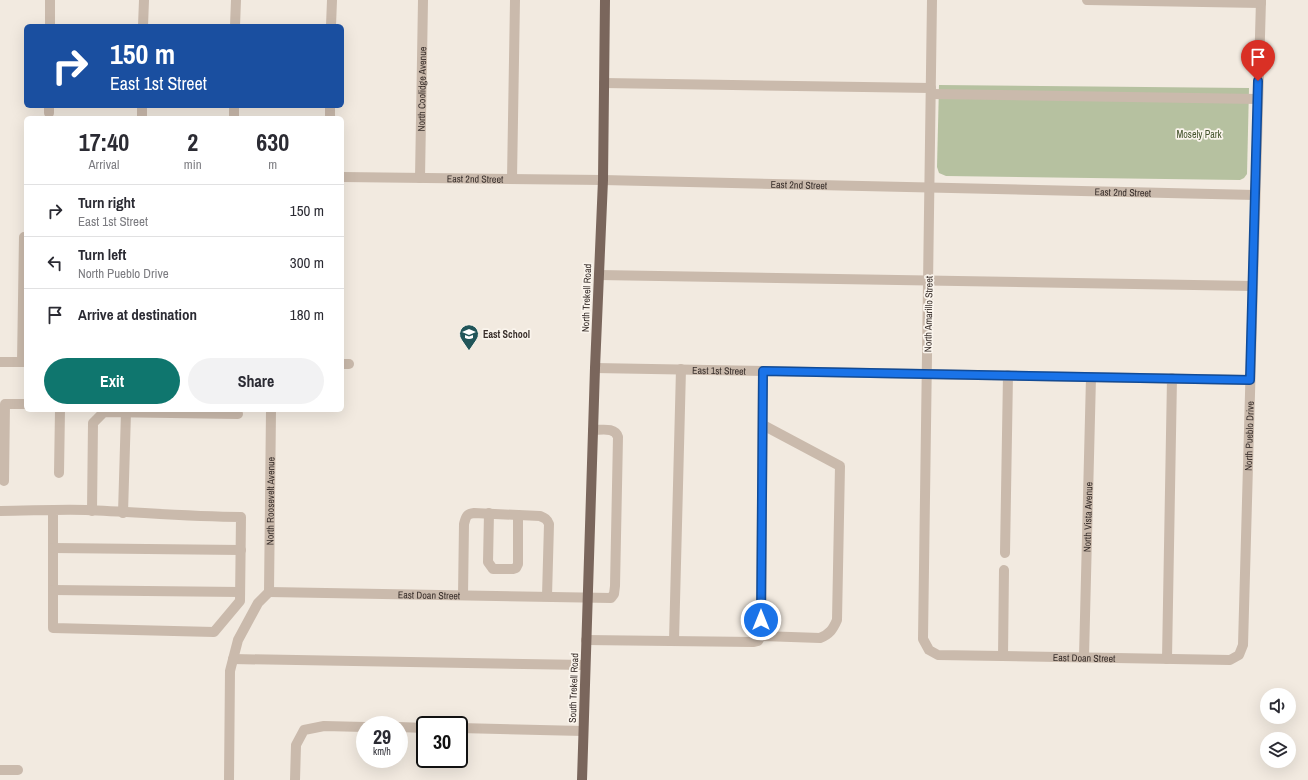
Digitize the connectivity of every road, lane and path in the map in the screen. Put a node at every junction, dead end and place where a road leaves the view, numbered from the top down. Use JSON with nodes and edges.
{"nodes":[{"id":1,"x":50,"y":0,"type":"edge"},
{"id":2,"x":144,"y":0,"type":"edge"},
{"id":3,"x":236,"y":0,"type":"edge"},
{"id":4,"x":332,"y":0,"type":"edge"},
{"id":5,"x":423,"y":0,"type":"edge"},
{"id":6,"x":514,"y":0,"type":"edge"},
{"id":7,"x":605,"y":0,"type":"edge"},
{"id":8,"x":932,"y":0,"type":"edge"},
{"id":9,"x":1087,"y":0,"type":"edge"},
{"id":10,"x":1261,"y":2,"type":"edge"},
{"id":11,"x":50,"y":24,"type":"edge"},
{"id":12,"x":143,"y":24,"type":"edge"},
{"id":13,"x":235,"y":24,"type":"edge"},
{"id":14,"x":331,"y":24,"type":"edge"},
{"id":15,"x":604,"y":83,"type":"junction"},
{"id":16,"x":931,"y":91,"type":"junction"},
{"id":17,"x":1258,"y":99,"type":"junction"},
{"id":18,"x":344,"y":177,"type":"edge"},
{"id":19,"x":420,"y":178,"type":"junction"},
{"id":20,"x":512,"y":179,"type":"junction"},
{"id":21,"x":603,"y":180,"type":"junction"},
{"id":22,"x":929,"y":188,"type":"junction"},
{"id":23,"x":1255,"y":194,"type":"junction"},
{"id":24,"x":24,"y":237,"type":"edge"},
{"id":25,"x":599,"y":274,"type":"junction"},
{"id":26,"x":928,"y":280,"type":"junction"},
{"id":27,"x":1252,"y":286,"type":"junction"},
{"id":28,"x":0,"y":362,"type":"edge"},
{"id":29,"x":24,"y":362,"type":"edge"},
{"id":30,"x":595,"y":368,"type":"junction"},
{"id":31,"x":681,"y":369,"type":"junction"},
{"id":32,"x":763,"y":371,"type":"junction"},
{"id":33,"x":927,"y":374,"type":"junction"},
{"id":34,"x":1008,"y":375,"type":"junction"},
{"id":35,"x":1091,"y":377,"type":"junction"},
{"id":36,"x":1172,"y":378,"type":"junction"},
{"id":37,"x":1250,"y":380,"type":"junction"},
{"id":38,"x":24,"y":404,"type":"edge"},
{"id":39,"x":60,"y":412,"type":"edge"},
{"id":40,"x":126,"y":412,"type":"junction"},
{"id":41,"x":271,"y":412,"type":"edge"},
{"id":42,"x":238,"y":414,"type":"dead end"},
{"id":43,"x":763,"y":425,"type":"junction"},
{"id":44,"x":593,"y":430,"type":"junction"},
{"id":45,"x":59,"y":473,"type":"dead end"},
{"id":46,"x":4,"y":480,"type":"dead end"},
{"id":47,"x":0,"y":511,"type":"edge"},
{"id":48,"x":53,"y":511,"type":"junction"},
{"id":49,"x":92,"y":511,"type":"junction"},
{"id":50,"x":123,"y":513,"type":"junction"},
{"id":51,"x":489,"y":513,"type":"junction"},
{"id":52,"x":518,"y":515,"type":"junction"},
{"id":53,"x":53,"y":548,"type":"junction"},
{"id":54,"x":241,"y":550,"type":"junction"},
{"id":55,"x":1005,"y":553,"type":"dead end"},
{"id":56,"x":1004,"y":570,"type":"dead end"},
{"id":57,"x":53,"y":590,"type":"junction"},
{"id":58,"x":240,"y":592,"type":"junction"},
{"id":59,"x":269,"y":592,"type":"junction"},
{"id":60,"x":463,"y":595,"type":"junction"},
{"id":61,"x":547,"y":596,"type":"junction"},
{"id":62,"x":588,"y":597,"type":"junction"},
{"id":63,"x":761,"y":636,"type":"junction"},
{"id":64,"x":586,"y":640,"type":"junction"},
{"id":65,"x":674,"y":641,"type":"junction"},
{"id":66,"x":929,"y":650,"type":"joint"},
{"id":67,"x":1239,"y":655,"type":"joint"},
{"id":68,"x":1003,"y":656,"type":"junction"},
{"id":69,"x":1084,"y":657,"type":"junction"},
{"id":70,"x":233,"y":659,"type":"junction"},
{"id":71,"x":1167,"y":659,"type":"junction"},
{"id":72,"x":585,"y":665,"type":"junction"},
{"id":73,"x":356,"y":727,"type":"edge"},
{"id":74,"x":468,"y":728,"type":"edge"},
{"id":75,"x":583,"y":731,"type":"junction"},
{"id":76,"x":0,"y":770,"type":"edge"},
{"id":77,"x":18,"y":770,"type":"dead end"},
{"id":78,"x":229,"y":780,"type":"edge"},
{"id":79,"x":295,"y":780,"type":"edge"},
{"id":80,"x":582,"y":780,"type":"edge"}],
"edges":[{"from":1,"to":11,"type":"street"},
{"from":2,"to":12,"type":"street"},
{"from":3,"to":13,"type":"street"},
{"from":4,"to":14,"type":"street"},
{"from":5,"to":19,"type":"street","name":"North Coolidge Avenue"},
{"from":6,"to":20,"type":"street"},
{"from":7,"to":15,"type":"main road","name":"North Trekell Road"},
{"from":8,"to":16,"type":"street","name":"North Amarillo Street"},
{"from":9,"to":10,"type":"street"},
{"from":10,"to":17,"type":"street","name":"North Pueblo Drive"},
{"from":15,"to":16,"type":"street"},
{"from":15,"to":21,"type":"main road","name":"North Trekell Road"},
{"from":16,"to":17,"type":"street"},
{"from":16,"to":22,"type":"street","name":"North Amarillo Street"},
{"from":17,"to":23,"type":"street","name":"North Pueblo Drive"},
{"from":18,"to":19,"type":"street","name":"East 2nd Street"},
{"from":19,"to":20,"type":"street","name":"East 2nd Street"},
{"from":20,"to":21,"type":"street","name":"East 2nd Street"},
{"from":21,"to":22,"type":"street","name":"East 2nd Street"},
{"from":21,"to":25,"type":"main road","name":"North Trekell Road"},
{"from":22,"to":23,"type":"street","name":"East 2nd Street"},
{"from":22,"to":26,"type":"street","name":"North Amarillo Street"},
{"from":23,"to":27,"type":"street","name":"North Pueblo Drive"},
{"from":24,"to":29,"type":"street"},
{"from":25,"to":26,"type":"street"},
{"from":25,"to":30,"type":"main road","name":"North Trekell Road"},
{"from":26,"to":27,"type":"street"},
{"from":26,"to":33,"type":"street","name":"North Amarillo Street"},
{"from":27,"to":37,"type":"street","name":"North Pueblo Drive"},
{"from":28,"to":29,"type":"street"},
{"from":30,"to":31,"type":"street","name":"East 1st Street"},
{"from":30,"to":44,"type":"main road","name":"North Trekell Road"},
{"from":31,"to":32,"type":"street","name":"East 1st Street"},
{"from":31,"to":65,"type":"street"},
{"from":32,"to":33,"type":"street","name":"East 1st Street"},
{"from":32,"to":43,"type":"street"},
{"from":33,"to":34,"type":"street","name":"East 1st Street"},
{"from":33,"to":66,"type":"street","name":"North Amarillo Street"},
{"from":34,"to":35,"type":"street","name":"East 1st Street"},
{"from":34,"to":55,"type":"street"},
{"from":35,"to":36,"type":"street","name":"East 1st Street"},
{"from":35,"to":69,"type":"street","name":"North Vista Avenue"},
{"from":36,"to":37,"type":"street","name":"East 1st Street"},
{"from":36,"to":71,"type":"street"},
{"from":37,"to":67,"type":"street","name":"North Pueblo Drive"},
{"from":38,"to":46,"type":"street"},
{"from":39,"to":45,"type":"street"},
{"from":40,"to":42,"type":"street"},
{"from":40,"to":49,"type":"street"},
{"from":40,"to":50,"type":"street"},
{"from":41,"to":59,"type":"street","name":"North Roosevelt Avenue"},
{"from":43,"to":63,"type":"street"},
{"from":43,"to":63,"type":"street"},
{"from":44,"to":62,"type":"main road","name":"North Trekell Road"},
{"from":44,"to":62,"type":"street","name":"East Doan Street"},
{"from":47,"to":48,"type":"street"},
{"from":48,"to":49,"type":"street"},
{"from":48,"to":53,"type":"street"},
{"from":49,"to":50,"type":"street"},
{"from":50,"to":54,"type":"street"},
{"from":51,"to":52,"type":"street"},
{"from":51,"to":52,"type":"street"},
{"from":51,"to":60,"type":"street"},
{"from":52,"to":61,"type":"street"},
{"from":53,"to":54,"type":"street"},
{"from":53,"to":57,"type":"street"},
{"from":54,"to":58,"type":"street"},
{"from":56,"to":68,"type":"street"},
{"from":57,"to":58,"type":"street"},
{"from":57,"to":58,"type":"street"},
{"from":59,"to":60,"type":"street","name":"East Doan Street"},
{"from":59,"to":70,"type":"street"},
{"from":60,"to":61,"type":"street","name":"East Doan Street"},
{"from":61,"to":62,"type":"street","name":"East Doan Street"},
{"from":62,"to":64,"type":"main road","name":"South Trekell Road"},
{"from":63,"to":65,"type":"street"},
{"from":64,"to":65,"type":"street"},
{"from":64,"to":72,"type":"main road","name":"South Trekell Road"},
{"from":66,"to":68,"type":"street","name":"East Doan Street"},
{"from":67,"to":71,"type":"street","name":"East Doan Street"},
{"from":68,"to":69,"type":"street","name":"East Doan Street"},
{"from":69,"to":71,"type":"street","name":"East Doan Street"},
{"from":70,"to":72,"type":"street"},
{"from":70,"to":78,"type":"street"},
{"from":72,"to":75,"type":"main road","name":"South Trekell Road"},
{"from":73,"to":79,"type":"street"},
{"from":74,"to":75,"type":"street"},
{"from":75,"to":80,"type":"main road","name":"South Trekell Road"},
{"from":76,"to":77,"type":"street"}]}
